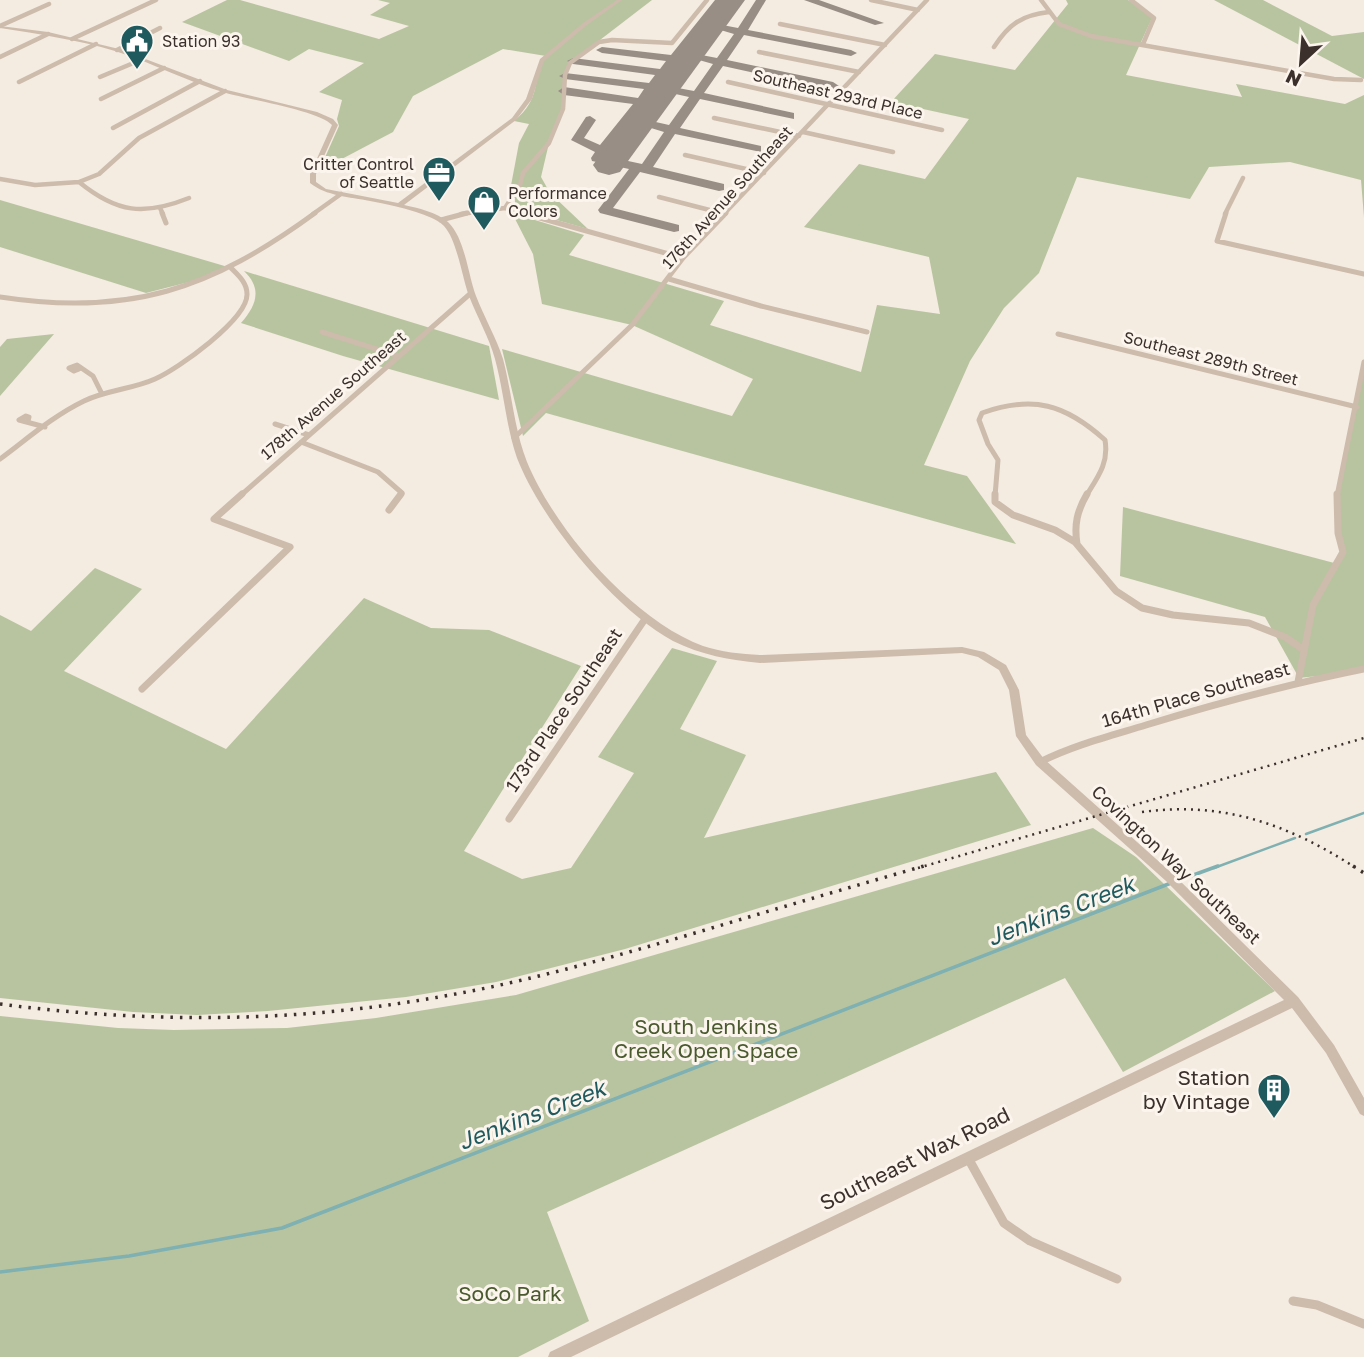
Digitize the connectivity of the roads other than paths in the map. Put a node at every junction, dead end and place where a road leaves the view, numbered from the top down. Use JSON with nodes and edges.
{"nodes":[{"id":1,"x":156,"y":0,"type":"edge"},
{"id":2,"x":620,"y":0,"type":"edge"},
{"id":3,"x":707,"y":0,"type":"edge"},
{"id":4,"x":871,"y":0,"type":"edge"},
{"id":5,"x":928,"y":0,"type":"edge"},
{"id":6,"x":1041,"y":0,"type":"edge"},
{"id":7,"x":1131,"y":0,"type":"edge"},
{"id":8,"x":49,"y":4,"type":"dead end"},
{"id":9,"x":918,"y":10,"type":"junction"},
{"id":10,"x":1049,"y":12,"type":"junction"},
{"id":11,"x":780,"y":24,"type":"dead end"},
{"id":12,"x":0,"y":26,"type":"edge"},
{"id":13,"x":160,"y":28,"type":"dead end"},
{"id":14,"x":48,"y":34,"type":"junction"},
{"id":15,"x":72,"y":39,"type":"junction"},
{"id":16,"x":96,"y":44,"type":"junction"},
{"id":17,"x":1143,"y":44,"type":"junction"},
{"id":18,"x":885,"y":45,"type":"junction"},
{"id":19,"x":993,"y":47,"type":"dead end"},
{"id":20,"x":117,"y":50,"type":"junction"},
{"id":21,"x":760,"y":52,"type":"dead end"},
{"id":22,"x":0,"y":57,"type":"edge"},
{"id":23,"x":143,"y":59,"type":"junction"},
{"id":24,"x":164,"y":68,"type":"junction"},
{"id":25,"x":859,"y":72,"type":"junction"},
{"id":26,"x":100,"y":77,"type":"dead end"},
{"id":27,"x":1361,"y":80,"type":"dead end"},
{"id":28,"x":200,"y":81,"type":"junction"},
{"id":29,"x":19,"y":82,"type":"dead end"},
{"id":30,"x":729,"y":82,"type":"dead end"},
{"id":31,"x":225,"y":91,"type":"junction"},
{"id":32,"x":101,"y":100,"type":"dead end"},
{"id":33,"x":829,"y":104,"type":"junction"},
{"id":34,"x":714,"y":118,"type":"dead end"},
{"id":35,"x":114,"y":128,"type":"dead end"},
{"id":36,"x":942,"y":130,"type":"dead end"},
{"id":37,"x":801,"y":134,"type":"junction"},
{"id":38,"x":893,"y":152,"type":"dead end"},
{"id":39,"x":685,"y":155,"type":"dead end"},
{"id":40,"x":764,"y":173,"type":"junction"},
{"id":41,"x":1243,"y":178,"type":"dead end"},
{"id":42,"x":0,"y":179,"type":"edge"},
{"id":43,"x":79,"y":182,"type":"junction"},
{"id":44,"x":341,"y":194,"type":"junction"},
{"id":45,"x":659,"y":197,"type":"dead end"},
{"id":46,"x":189,"y":198,"type":"dead end"},
{"id":47,"x":398,"y":206,"type":"junction"},
{"id":48,"x":160,"y":208,"type":"junction"},
{"id":49,"x":505,"y":208,"type":"junction"},
{"id":50,"x":725,"y":214,"type":"junction"},
{"id":51,"x":441,"y":220,"type":"junction"},
{"id":52,"x":166,"y":223,"type":"dead end"},
{"id":53,"x":683,"y":258,"type":"junction"},
{"id":54,"x":230,"y":268,"type":"junction"},
{"id":55,"x":1364,"y":274,"type":"edge"},
{"id":56,"x":668,"y":279,"type":"junction"},
{"id":57,"x":471,"y":293,"type":"junction"},
{"id":58,"x":0,"y":297,"type":"edge"},
{"id":59,"x":322,"y":332,"type":"dead end"},
{"id":60,"x":867,"y":332,"type":"dead end"},
{"id":61,"x":1058,"y":334,"type":"dead end"},
{"id":62,"x":399,"y":356,"type":"junction"},
{"id":63,"x":1364,"y":362,"type":"edge"},
{"id":64,"x":79,"y":369,"type":"dead end"},
{"id":65,"x":102,"y":394,"type":"junction"},
{"id":66,"x":1357,"y":407,"type":"junction"},
{"id":67,"x":28,"y":421,"type":"dead end"},
{"id":68,"x":275,"y":424,"type":"dead end"},
{"id":69,"x":45,"y":427,"type":"junction"},
{"id":70,"x":309,"y":435,"type":"junction"},
{"id":71,"x":514,"y":438,"type":"junction"},
{"id":72,"x":301,"y":442,"type":"junction"},
{"id":73,"x":0,"y":459,"type":"edge"},
{"id":74,"x":389,"y":510,"type":"dead end"},
{"id":75,"x":1077,"y":544,"type":"junction"},
{"id":76,"x":645,"y":619,"type":"junction"},
{"id":77,"x":1304,"y":650,"type":"junction"},
{"id":78,"x":1364,"y":668,"type":"edge"},
{"id":79,"x":1298,"y":682,"type":"junction"},
{"id":80,"x":142,"y":689,"type":"dead end"},
{"id":81,"x":1040,"y":762,"type":"junction"},
{"id":82,"x":509,"y":819,"type":"dead end"},
{"id":83,"x":1294,"y":1001,"type":"junction"},
{"id":84,"x":1364,"y":1110,"type":"edge"},
{"id":85,"x":968,"y":1157,"type":"junction"},
{"id":86,"x":1117,"y":1279,"type":"dead end"},
{"id":87,"x":1293,"y":1301,"type":"dead end"},
{"id":88,"x":1364,"y":1324,"type":"edge"},
{"id":89,"x":555,"y":1357,"type":"edge"}],
"edges":[{"from":1,"to":15,"type":"street"},
{"from":2,"to":47,"type":"street"},
{"from":3,"to":49,"type":"street"},
{"from":4,"to":9,"type":"street"},
{"from":5,"to":9,"type":"street","name":"176th Avenue Southeast"},
{"from":6,"to":10,"type":"street"},
{"from":7,"to":17,"type":"street"},
{"from":8,"to":12,"type":"street"},
{"from":9,"to":18,"type":"street","name":"176th Avenue Southeast"},
{"from":10,"to":17,"type":"street"},
{"from":10,"to":19,"type":"street"},
{"from":11,"to":18,"type":"street"},
{"from":12,"to":14,"type":"street"},
{"from":13,"to":20,"type":"street"},
{"from":14,"to":15,"type":"street"},
{"from":14,"to":22,"type":"street"},
{"from":15,"to":16,"type":"street"},
{"from":16,"to":20,"type":"street"},
{"from":16,"to":29,"type":"street"},
{"from":17,"to":27,"type":"street"},
{"from":18,"to":25,"type":"street","name":"176th Avenue Southeast"},
{"from":20,"to":23,"type":"street"},
{"from":21,"to":25,"type":"street"},
{"from":23,"to":24,"type":"street"},
{"from":23,"to":26,"type":"street"},
{"from":24,"to":28,"type":"street"},
{"from":24,"to":32,"type":"street"},
{"from":25,"to":33,"type":"street","name":"176th Avenue Southeast"},
{"from":28,"to":31,"type":"street"},
{"from":28,"to":35,"type":"street"},
{"from":30,"to":33,"type":"street","name":"Southeast 293rd Place"},
{"from":31,"to":43,"type":"street"},
{"from":31,"to":44,"type":"street"},
{"from":33,"to":36,"type":"street","name":"Southeast 293rd Place"},
{"from":33,"to":37,"type":"street","name":"176th Avenue Southeast"},
{"from":34,"to":37,"type":"street"},
{"from":37,"to":38,"type":"street"},
{"from":37,"to":40,"type":"street","name":"176th Avenue Southeast"},
{"from":39,"to":40,"type":"street"},
{"from":40,"to":50,"type":"street","name":"176th Avenue Southeast"},
{"from":41,"to":55,"type":"street"},
{"from":42,"to":43,"type":"street"},
{"from":43,"to":48,"type":"street"},
{"from":44,"to":47,"type":"street"},
{"from":44,"to":54,"type":"street"},
{"from":45,"to":50,"type":"street"},
{"from":46,"to":48,"type":"street"},
{"from":47,"to":51,"type":"street"},
{"from":48,"to":52,"type":"street"},
{"from":49,"to":51,"type":"street"},
{"from":49,"to":53,"type":"street"},
{"from":50,"to":53,"type":"street","name":"176th Avenue Southeast"},
{"from":51,"to":57,"type":"street"},
{"from":53,"to":56,"type":"street","name":"176th Avenue Southeast"},
{"from":54,"to":58,"type":"street"},
{"from":54,"to":65,"type":"street"},
{"from":56,"to":60,"type":"street"},
{"from":56,"to":71,"type":"street","name":"176th Avenue Southeast"},
{"from":57,"to":62,"type":"street","name":"178th Avenue Southeast"},
{"from":57,"to":71,"type":"street"},
{"from":59,"to":62,"type":"street"},
{"from":61,"to":66,"type":"street","name":"Southeast 289th Street"},
{"from":62,"to":70,"type":"street","name":"178th Avenue Southeast"},
{"from":63,"to":66,"type":"street"},
{"from":64,"to":65,"type":"street"},
{"from":65,"to":69,"type":"street"},
{"from":66,"to":77,"type":"street"},
{"from":67,"to":69,"type":"street"},
{"from":68,"to":70,"type":"street"},
{"from":69,"to":73,"type":"street"},
{"from":70,"to":72,"type":"street","name":"178th Avenue Southeast"},
{"from":71,"to":76,"type":"street"},
{"from":72,"to":74,"type":"street"},
{"from":72,"to":80,"type":"street","name":"178th Avenue Southeast"},
{"from":75,"to":75,"type":"street"},
{"from":75,"to":77,"type":"street"},
{"from":76,"to":81,"type":"street","name":"Covington Way Southeast"},
{"from":76,"to":82,"type":"street","name":"173rd Place Southeast"},
{"from":77,"to":79,"type":"street"},
{"from":78,"to":79,"type":"street","name":"164th Place Southeast"},
{"from":79,"to":81,"type":"street","name":"164th Place Southeast"},
{"from":81,"to":83,"type":"street","name":"Covington Way Southeast"},
{"from":83,"to":84,"type":"street","name":"Covington Way Southeast"},
{"from":83,"to":85,"type":"street","name":"Southeast Wax Road"},
{"from":85,"to":86,"type":"street"},
{"from":85,"to":89,"type":"street","name":"Southeast Wax Road"},
{"from":87,"to":88,"type":"street"}]}
